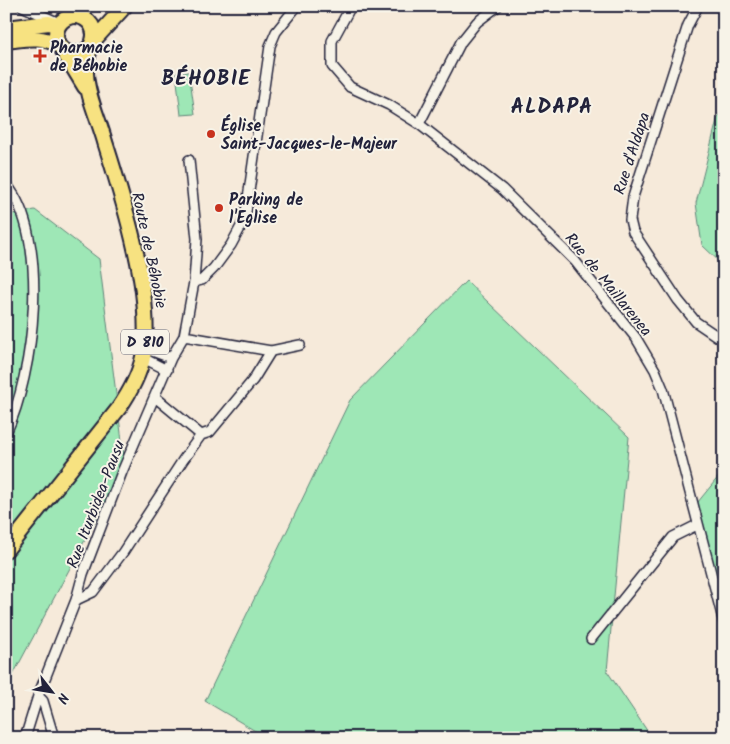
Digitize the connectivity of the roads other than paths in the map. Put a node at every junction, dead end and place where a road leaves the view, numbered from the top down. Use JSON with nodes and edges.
{"nodes":[{"id":1,"x":22,"y":6,"type":"edge"},
{"id":2,"x":125,"y":6,"type":"edge"},
{"id":3,"x":297,"y":6,"type":"edge"},
{"id":4,"x":351,"y":6,"type":"edge"},
{"id":5,"x":498,"y":6,"type":"edge"},
{"id":6,"x":698,"y":6,"type":"edge"},
{"id":7,"x":83,"y":17,"type":"junction"},
{"id":8,"x":114,"y":17,"type":"junction"},
{"id":9,"x":58,"y":24,"type":"junction"},
{"id":10,"x":6,"y":28,"type":"edge"},
{"id":11,"x":6,"y":41,"type":"edge"},
{"id":12,"x":92,"y":43,"type":"junction"},
{"id":13,"x":60,"y":47,"type":"junction"},
{"id":14,"x":90,"y":96,"type":"junction"},
{"id":15,"x":419,"y":124,"type":"junction"},
{"id":16,"x":190,"y":160,"type":"dead end"},
{"id":17,"x":6,"y":184,"type":"edge"},
{"id":18,"x":194,"y":282,"type":"junction"},
{"id":19,"x":188,"y":337,"type":"junction"},
{"id":20,"x":724,"y":341,"type":"edge"},
{"id":21,"x":300,"y":345,"type":"dead end"},
{"id":22,"x":271,"y":351,"type":"junction"},
{"id":23,"x":144,"y":353,"type":"junction"},
{"id":24,"x":171,"y":358,"type":"junction"},
{"id":25,"x":167,"y":370,"type":"junction"},
{"id":26,"x":155,"y":397,"type":"junction"},
{"id":27,"x":6,"y":433,"type":"edge"},
{"id":28,"x":201,"y":435,"type":"junction"},
{"id":29,"x":697,"y":525,"type":"junction"},
{"id":30,"x":6,"y":550,"type":"edge"},
{"id":31,"x":76,"y":600,"type":"junction"},
{"id":32,"x":724,"y":623,"type":"edge"},
{"id":33,"x":592,"y":639,"type":"dead end"},
{"id":34,"x":38,"y":696,"type":"junction"},
{"id":35,"x":25,"y":738,"type":"edge"},
{"id":36,"x":54,"y":738,"type":"edge"}],
"edges":[{"from":1,"to":9,"type":"street"},
{"from":2,"to":8,"type":"main road"},
{"from":3,"to":18,"type":"street"},
{"from":4,"to":15,"type":"street","name":"Rue de Maillarenea"},
{"from":5,"to":15,"type":"street"},
{"from":6,"to":20,"type":"street","name":"Rue d'Aldapa"},
{"from":7,"to":8,"type":"main road"},
{"from":7,"to":9,"type":"main road"},
{"from":7,"to":12,"type":"main road"},
{"from":8,"to":12,"type":"main road"},
{"from":9,"to":10,"type":"main road"},
{"from":9,"to":13,"type":"main road"},
{"from":11,"to":13,"type":"main road"},
{"from":12,"to":13,"type":"main road"},
{"from":12,"to":14,"type":"main road","name":"Route de Béhobie","number":"D 810"},
{"from":13,"to":14,"type":"main road","name":"Route de Béhobie","number":"D 810"},
{"from":14,"to":23,"type":"main road","name":"Route de Béhobie","number":"D 810"},
{"from":15,"to":29,"type":"street","name":"Rue de Maillarenea"},
{"from":16,"to":18,"type":"street","name":"Rue Iturbidea-Pausu"},
{"from":17,"to":27,"type":"street"},
{"from":18,"to":19,"type":"street","name":"Rue Iturbidea-Pausu"},
{"from":19,"to":22,"type":"street"},
{"from":19,"to":24,"type":"street","name":"Rue Iturbidea-Pausu"},
{"from":21,"to":22,"type":"street"},
{"from":22,"to":28,"type":"street"},
{"from":23,"to":24,"type":"street"},
{"from":23,"to":25,"type":"street"},
{"from":23,"to":30,"type":"main road","name":"Route de Béhobie","number":"D 810"},
{"from":24,"to":25,"type":"street","name":"Rue Iturbidea-Pausu"},
{"from":25,"to":26,"type":"street","name":"Rue Iturbidea-Pausu"},
{"from":26,"to":28,"type":"street"},
{"from":26,"to":31,"type":"street","name":"Rue Iturbidea-Pausu"},
{"from":28,"to":31,"type":"street"},
{"from":29,"to":32,"type":"street","name":"Rue de Maillarenea"},
{"from":29,"to":33,"type":"street"},
{"from":31,"to":34,"type":"street","name":"Rue Iturbidea-Pausu"},
{"from":34,"to":35,"type":"street","name":"Rue Iturbidea-Pausu"},
{"from":34,"to":36,"type":"street"}]}
